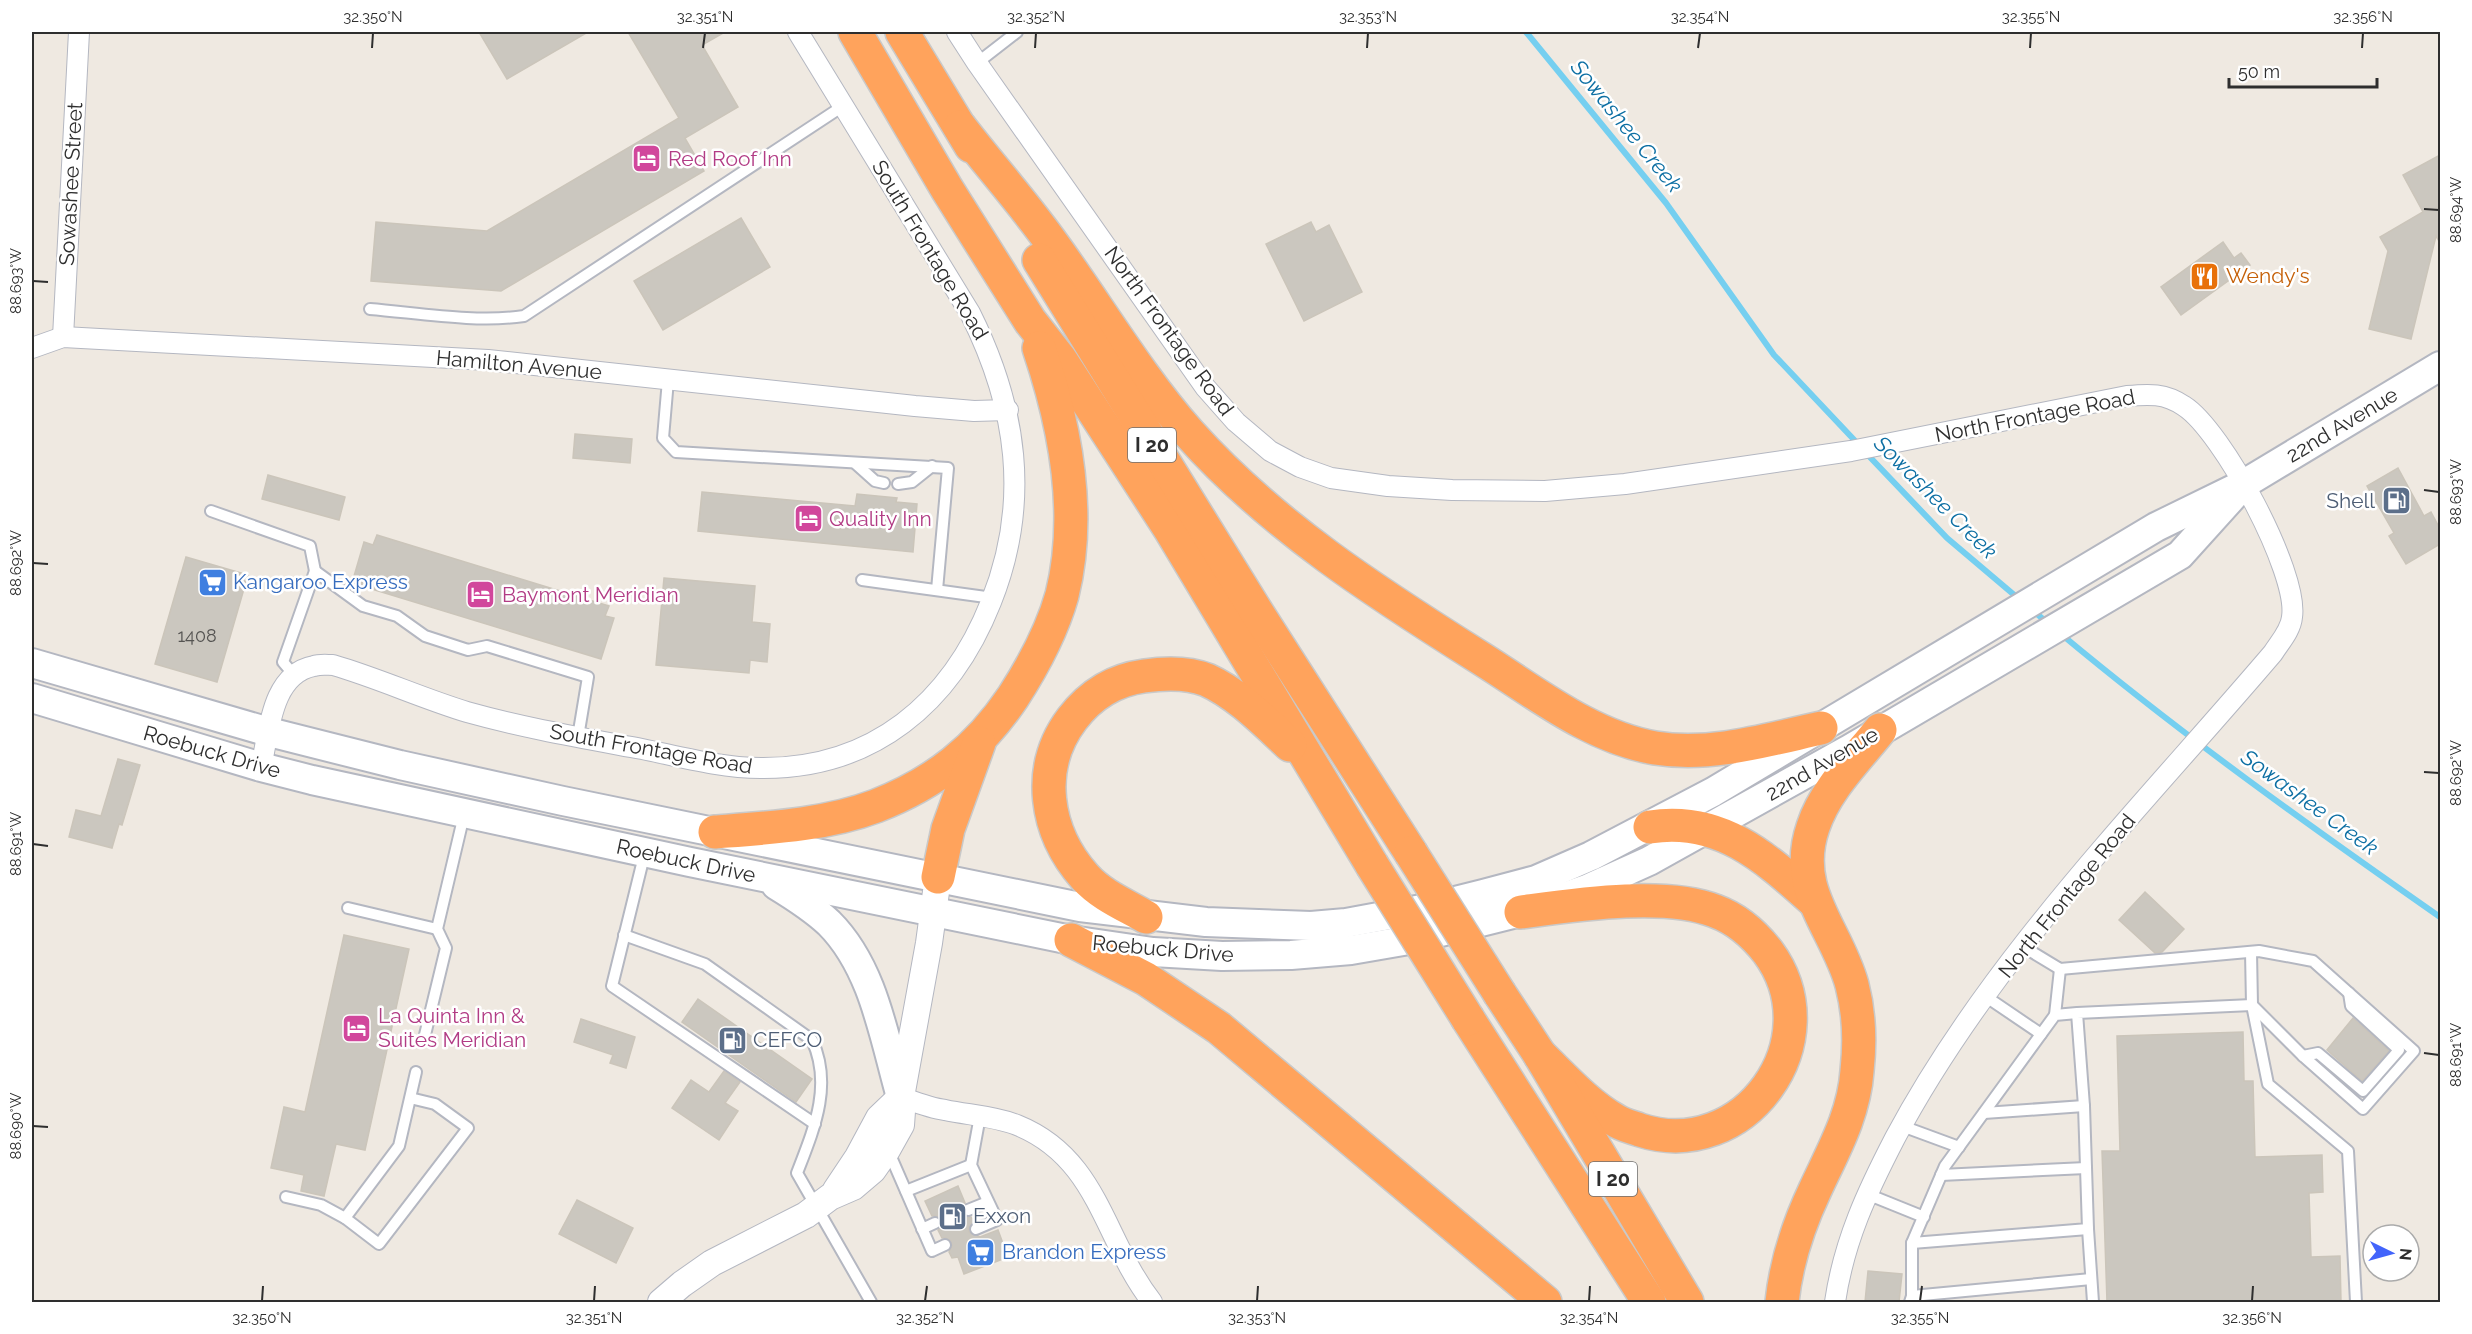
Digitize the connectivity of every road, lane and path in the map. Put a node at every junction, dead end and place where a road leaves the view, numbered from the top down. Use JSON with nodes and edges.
{"nodes":[{"id":1,"x":79,"y":32,"type":"edge"},
{"id":2,"x":798,"y":32,"type":"edge"},
{"id":3,"x":855,"y":32,"type":"edge"},
{"id":4,"x":902,"y":32,"type":"edge"},
{"id":5,"x":957,"y":32,"type":"edge"},
{"id":6,"x":1017,"y":32,"type":"edge"},
{"id":7,"x":977,"y":63,"type":"junction"},
{"id":8,"x":843,"y":106,"type":"junction"},
{"id":9,"x":960,"y":127,"type":"junction"},
{"id":10,"x":370,"y":309,"type":"dead end"},
{"id":11,"x":1030,"y":321,"type":"junction"},
{"id":12,"x":63,"y":337,"type":"junction"},
{"id":13,"x":32,"y":348,"type":"edge"},
{"id":14,"x":2440,"y":366,"type":"edge"},
{"id":15,"x":668,"y":380,"type":"junction"},
{"id":16,"x":1008,"y":410,"type":"junction"},
{"id":17,"x":856,"y":464,"type":"junction"},
{"id":18,"x":932,"y":466,"type":"junction"},
{"id":19,"x":884,"y":483,"type":"dead end"},
{"id":20,"x":898,"y":484,"type":"dead end"},
{"id":21,"x":2244,"y":484,"type":"junction"},
{"id":22,"x":211,"y":511,"type":"dead end"},
{"id":23,"x":315,"y":571,"type":"junction"},
{"id":24,"x":862,"y":580,"type":"dead end"},
{"id":25,"x":937,"y":590,"type":"junction"},
{"id":26,"x":993,"y":598,"type":"junction"},
{"id":27,"x":32,"y":663,"type":"edge"},
{"id":28,"x":294,"y":675,"type":"junction"},
{"id":29,"x":32,"y":698,"type":"edge"},
{"id":30,"x":1821,"y":728,"type":"junction"},
{"id":31,"x":1880,"y":730,"type":"junction"},
{"id":32,"x":269,"y":732,"type":"junction"},
{"id":33,"x":578,"y":737,"type":"junction"},
{"id":34,"x":980,"y":741,"type":"junction"},
{"id":35,"x":261,"y":767,"type":"junction"},
{"id":36,"x":1316,"y":769,"type":"junction"},
{"id":37,"x":464,"y":814,"type":"junction"},
{"id":38,"x":1650,"y":827,"type":"junction"},
{"id":39,"x":1706,"y":830,"type":"junction"},
{"id":40,"x":715,"y":832,"type":"junction"},
{"id":41,"x":645,"y":852,"type":"junction"},
{"id":42,"x":761,"y":876,"type":"junction"},
{"id":43,"x":938,"y":877,"type":"junction"},
{"id":44,"x":1814,"y":901,"type":"junction"},
{"id":45,"x":348,"y":908,"type":"dead end"},
{"id":46,"x":934,"y":911,"type":"junction"},
{"id":47,"x":1521,"y":912,"type":"junction"},
{"id":48,"x":1146,"y":916,"type":"junction"},
{"id":49,"x":437,"y":929,"type":"junction"},
{"id":50,"x":624,"y":935,"type":"junction"},
{"id":51,"x":1349,"y":936,"type":"junction"},
{"id":52,"x":1071,"y":940,"type":"junction"},
{"id":53,"x":2022,"y":946,"type":"junction"},
{"id":54,"x":2251,"y":952,"type":"junction"},
{"id":55,"x":2060,"y":969,"type":"junction"},
{"id":56,"x":2349,"y":993,"type":"junction"},
{"id":57,"x":1985,"y":996,"type":"junction"},
{"id":58,"x":2252,"y":1005,"type":"junction"},
{"id":59,"x":2077,"y":1013,"type":"junction"},
{"id":60,"x":2055,"y":1016,"type":"junction"},
{"id":61,"x":2042,"y":1034,"type":"junction"},
{"id":62,"x":424,"y":1039,"type":"dead end"},
{"id":63,"x":1540,"y":1055,"type":"junction"},
{"id":64,"x":2303,"y":1056,"type":"junction"},
{"id":65,"x":416,"y":1072,"type":"dead end"},
{"id":66,"x":410,"y":1098,"type":"junction"},
{"id":67,"x":901,"y":1098,"type":"junction"},
{"id":68,"x":2084,"y":1106,"type":"junction"},
{"id":69,"x":1984,"y":1113,"type":"junction"},
{"id":70,"x":980,"y":1116,"type":"junction"},
{"id":71,"x":815,"y":1124,"type":"junction"},
{"id":72,"x":1902,"y":1126,"type":"junction"},
{"id":73,"x":1959,"y":1147,"type":"junction"},
{"id":74,"x":887,"y":1150,"type":"junction"},
{"id":75,"x":971,"y":1165,"type":"junction"},
{"id":76,"x":2086,"y":1168,"type":"junction"},
{"id":77,"x":1941,"y":1175,"type":"junction"},
{"id":78,"x":906,"y":1191,"type":"junction"},
{"id":79,"x":1867,"y":1194,"type":"junction"},
{"id":80,"x":286,"y":1197,"type":"dead end"},
{"id":81,"x":823,"y":1202,"type":"junction"},
{"id":82,"x":988,"y":1202,"type":"junction"},
{"id":83,"x":968,"y":1210,"type":"dead end"},
{"id":84,"x":1924,"y":1216,"type":"junction"},
{"id":85,"x":345,"y":1218,"type":"junction"},
{"id":86,"x":935,"y":1223,"type":"dead end"},
{"id":87,"x":922,"y":1229,"type":"junction"},
{"id":88,"x":976,"y":1229,"type":"dead end"},
{"id":89,"x":2088,"y":1229,"type":"junction"},
{"id":90,"x":1912,"y":1243,"type":"junction"},
{"id":91,"x":945,"y":1245,"type":"dead end"},
{"id":92,"x":2091,"y":1279,"type":"junction"},
{"id":93,"x":1911,"y":1299,"type":"edge"},
{"id":94,"x":661,"y":1302,"type":"edge"},
{"id":95,"x":871,"y":1302,"type":"edge"},
{"id":96,"x":1152,"y":1302,"type":"edge"},
{"id":97,"x":1545,"y":1302,"type":"edge"},
{"id":98,"x":1649,"y":1302,"type":"edge"},
{"id":99,"x":1687,"y":1302,"type":"edge"},
{"id":100,"x":1782,"y":1302,"type":"edge"},
{"id":101,"x":1835,"y":1302,"type":"edge"},
{"id":102,"x":2093,"y":1302,"type":"edge"},
{"id":103,"x":2356,"y":1302,"type":"edge"}],
"edges":[{"from":1,"to":12,"type":"street","name":"Sowashee Street"},
{"from":2,"to":8,"type":"street","name":"South Frontage Road"},
{"from":3,"to":11,"type":"highway","number":"I 20"},
{"from":4,"to":9,"type":"highway","number":"I 20"},
{"from":5,"to":7,"type":"street","name":"North Frontage Road"},
{"from":6,"to":7,"type":"lane"},
{"from":7,"to":21,"type":"street","name":"North Frontage Road"},
{"from":8,"to":10,"type":"lane"},
{"from":8,"to":16,"type":"street","name":"South Frontage Road"},
{"from":9,"to":30,"type":"highway"},
{"from":9,"to":63,"type":"highway","number":"I 20","bridge":true},
{"from":11,"to":34,"type":"highway"},
{"from":11,"to":36,"type":"highway","number":"I 20"},
{"from":12,"to":13,"type":"street","name":"Hamilton Avenue"},
{"from":12,"to":15,"type":"street","name":"Hamilton Avenue"},
{"from":14,"to":21,"type":"main road","name":"22nd Avenue"},
{"from":15,"to":16,"type":"street","name":"Hamilton Avenue"},
{"from":15,"to":17,"type":"lane"},
{"from":16,"to":26,"type":"street","name":"South Frontage Road"},
{"from":17,"to":18,"type":"lane"},
{"from":17,"to":19,"type":"lane"},
{"from":18,"to":20,"type":"lane"},
{"from":18,"to":25,"type":"lane"},
{"from":21,"to":30,"type":"main road","name":"22nd Avenue"},
{"from":21,"to":31,"type":"main road","name":"22nd Avenue"},
{"from":21,"to":53,"type":"street","name":"North Frontage Road"},
{"from":22,"to":23,"type":"lane"},
{"from":23,"to":28,"type":"lane"},
{"from":23,"to":33,"type":"lane"},
{"from":24,"to":25,"type":"lane"},
{"from":25,"to":26,"type":"lane"},
{"from":26,"to":33,"type":"street","name":"South Frontage Road"},
{"from":27,"to":32,"type":"main road","name":"Roebuck Drive"},
{"from":28,"to":32,"type":"street"},
{"from":28,"to":33,"type":"street","name":"South Frontage Road"},
{"from":29,"to":35,"type":"main road","name":"Roebuck Drive"},
{"from":30,"to":38,"type":"main road","name":"22nd Avenue"},
{"from":31,"to":39,"type":"main road","name":"22nd Avenue"},
{"from":31,"to":44,"type":"highway"},
{"from":32,"to":35,"type":"street"},
{"from":32,"to":40,"type":"main road","name":"Roebuck Drive"},
{"from":34,"to":40,"type":"highway"},
{"from":34,"to":43,"type":"highway"},
{"from":35,"to":37,"type":"main road","name":"Roebuck Drive"},
{"from":36,"to":48,"type":"highway"},
{"from":36,"to":98,"type":"highway","number":"I 20","bridge":true},
{"from":37,"to":41,"type":"main road","name":"Roebuck Drive"},
{"from":37,"to":49,"type":"lane"},
{"from":38,"to":39,"type":"highway"},
{"from":38,"to":51,"type":"main road","name":"22nd Avenue"},
{"from":39,"to":44,"type":"highway"},
{"from":39,"to":47,"type":"main road","name":"22nd Avenue"},
{"from":40,"to":43,"type":"main road","name":"Roebuck Drive"},
{"from":41,"to":42,"type":"main road","name":"Roebuck Drive"},
{"from":41,"to":50,"type":"lane"},
{"from":42,"to":46,"type":"main road","name":"Roebuck Drive"},
{"from":42,"to":67,"type":"main road"},
{"from":43,"to":46,"type":"street"},
{"from":43,"to":48,"type":"main road","name":"Roebuck Drive"},
{"from":44,"to":100,"type":"highway"},
{"from":45,"to":49,"type":"lane"},
{"from":46,"to":52,"type":"main road","name":"Roebuck Drive"},
{"from":46,"to":67,"type":"street"},
{"from":47,"to":51,"type":"main road","name":"22nd Avenue"},
{"from":47,"to":63,"type":"highway"},
{"from":48,"to":51,"type":"main road","name":"Roebuck Drive"},
{"from":49,"to":62,"type":"lane"},
{"from":50,"to":71,"type":"lane"},
{"from":50,"to":71,"type":"lane"},
{"from":51,"to":52,"type":"main road","name":"Roebuck Drive"},
{"from":52,"to":97,"type":"highway"},
{"from":53,"to":55,"type":"lane"},
{"from":53,"to":57,"type":"street","name":"North Frontage Road"},
{"from":54,"to":55,"type":"lane"},
{"from":54,"to":56,"type":"lane"},
{"from":54,"to":58,"type":"lane"},
{"from":55,"to":60,"type":"lane"},
{"from":56,"to":64,"type":"lane"},
{"from":56,"to":64,"type":"lane"},
{"from":57,"to":61,"type":"lane"},
{"from":57,"to":72,"type":"street","name":"North Frontage Road"},
{"from":58,"to":59,"type":"lane"},
{"from":58,"to":64,"type":"lane"},
{"from":58,"to":103,"type":"lane"},
{"from":59,"to":60,"type":"lane"},
{"from":59,"to":68,"type":"lane"},
{"from":60,"to":61,"type":"lane"},
{"from":61,"to":69,"type":"lane"},
{"from":63,"to":99,"type":"highway","number":"I 20"},
{"from":65,"to":66,"type":"lane"},
{"from":66,"to":85,"type":"lane"},
{"from":66,"to":85,"type":"lane"},
{"from":67,"to":70,"type":"street"},
{"from":67,"to":74,"type":"street"},
{"from":67,"to":81,"type":"street"},
{"from":68,"to":69,"type":"lane"},
{"from":68,"to":76,"type":"lane"},
{"from":69,"to":73,"type":"lane"},
{"from":70,"to":75,"type":"lane"},
{"from":70,"to":96,"type":"street"},
{"from":71,"to":81,"type":"lane"},
{"from":72,"to":73,"type":"lane"},
{"from":72,"to":79,"type":"street","name":"North Frontage Road"},
{"from":73,"to":77,"type":"lane"},
{"from":74,"to":78,"type":"lane"},
{"from":74,"to":81,"type":"street"},
{"from":75,"to":78,"type":"lane"},
{"from":75,"to":82,"type":"lane"},
{"from":76,"to":77,"type":"lane"},
{"from":76,"to":89,"type":"lane"},
{"from":77,"to":84,"type":"lane"},
{"from":78,"to":87,"type":"lane"},
{"from":79,"to":84,"type":"lane"},
{"from":79,"to":101,"type":"street","name":"North Frontage Road"},
{"from":80,"to":85,"type":"lane"},
{"from":81,"to":94,"type":"street"},
{"from":81,"to":95,"type":"lane"},
{"from":82,"to":83,"type":"lane"},
{"from":82,"to":88,"type":"lane"},
{"from":84,"to":90,"type":"lane"},
{"from":86,"to":87,"type":"lane"},
{"from":87,"to":91,"type":"lane"},
{"from":89,"to":90,"type":"lane"},
{"from":89,"to":92,"type":"lane"},
{"from":90,"to":93,"type":"lane"},
{"from":92,"to":93,"type":"lane"},
{"from":92,"to":102,"type":"lane"}]}
